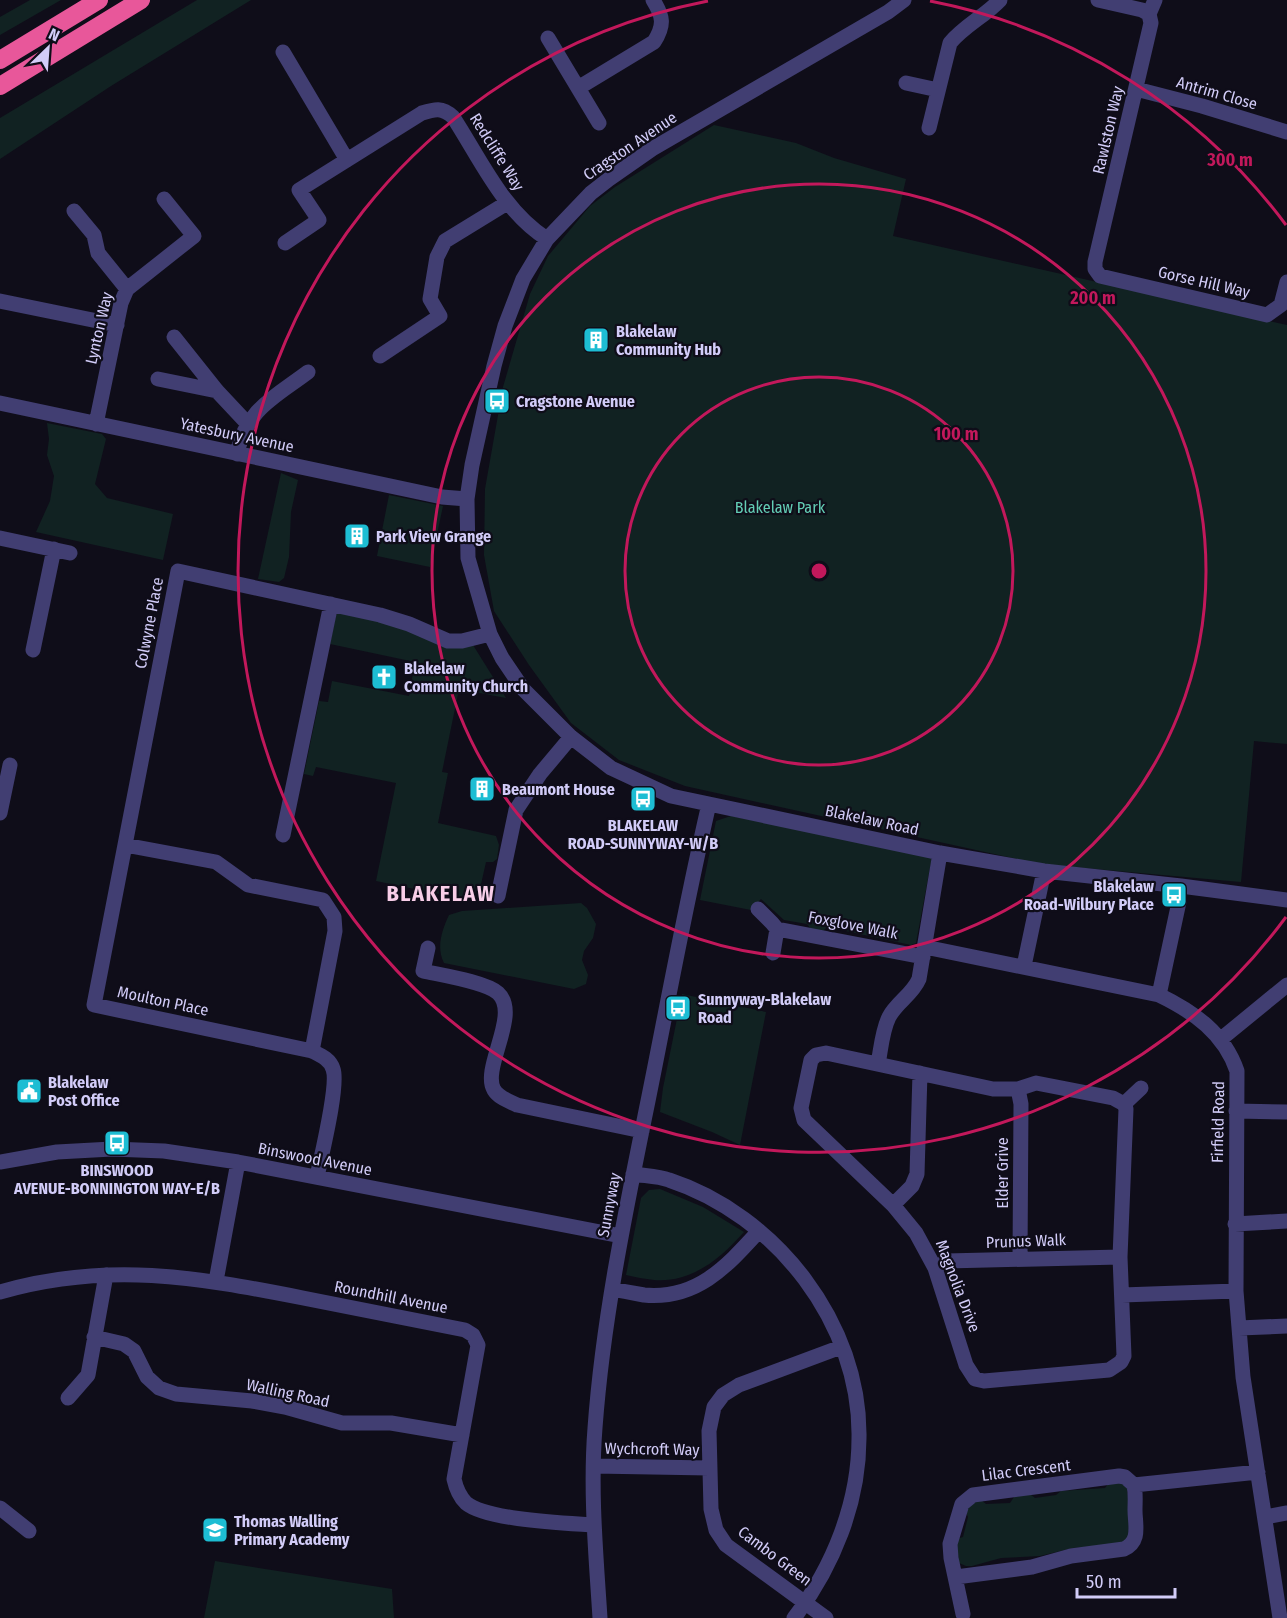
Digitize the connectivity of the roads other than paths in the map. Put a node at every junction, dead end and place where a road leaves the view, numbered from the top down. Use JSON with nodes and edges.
{"nodes":[{"id":1,"x":99,"y":0,"type":"edge"},
{"id":2,"x":141,"y":0,"type":"edge"},
{"id":3,"x":653,"y":0,"type":"edge"},
{"id":4,"x":904,"y":0,"type":"edge"},
{"id":5,"x":1000,"y":0,"type":"edge"},
{"id":6,"x":1098,"y":0,"type":"edge"},
{"id":7,"x":1152,"y":7,"type":"edge"},
{"id":8,"x":548,"y":38,"type":"dead end"},
{"id":9,"x":283,"y":52,"type":"dead end"},
{"id":10,"x":0,"y":60,"type":"edge"},
{"id":11,"x":906,"y":83,"type":"dead end"},
{"id":12,"x":0,"y":86,"type":"edge"},
{"id":13,"x":578,"y":88,"type":"junction"},
{"id":14,"x":1136,"y":89,"type":"junction"},
{"id":15,"x":938,"y":90,"type":"junction"},
{"id":16,"x":599,"y":123,"type":"dead end"},
{"id":17,"x":929,"y":128,"type":"dead end"},
{"id":18,"x":1287,"y":132,"type":"edge"},
{"id":19,"x":347,"y":159,"type":"junction"},
{"id":20,"x":164,"y":199,"type":"dead end"},
{"id":21,"x":507,"y":203,"type":"junction"},
{"id":22,"x":74,"y":211,"type":"dead end"},
{"id":23,"x":547,"y":239,"type":"junction"},
{"id":24,"x":285,"y":243,"type":"dead end"},
{"id":25,"x":1095,"y":269,"type":"joint"},
{"id":26,"x":1287,"y":282,"type":"edge"},
{"id":27,"x":127,"y":289,"type":"junction"},
{"id":28,"x":0,"y":301,"type":"edge"},
{"id":29,"x":117,"y":325,"type":"junction"},
{"id":30,"x":174,"y":337,"type":"dead end"},
{"id":31,"x":380,"y":356,"type":"dead end"},
{"id":32,"x":308,"y":372,"type":"dead end"},
{"id":33,"x":158,"y":379,"type":"dead end"},
{"id":34,"x":218,"y":391,"type":"junction"},
{"id":35,"x":0,"y":403,"type":"edge"},
{"id":36,"x":247,"y":423,"type":"junction"},
{"id":37,"x":96,"y":424,"type":"junction"},
{"id":38,"x":237,"y":454,"type":"junction"},
{"id":39,"x":467,"y":499,"type":"junction"},
{"id":40,"x":0,"y":538,"type":"edge"},
{"id":41,"x":54,"y":549,"type":"junction"},
{"id":42,"x":70,"y":553,"type":"dead end"},
{"id":43,"x":331,"y":604,"type":"junction"},
{"id":44,"x":490,"y":633,"type":"junction"},
{"id":45,"x":33,"y":650,"type":"dead end"},
{"id":46,"x":502,"y":658,"type":"joint"},
{"id":47,"x":571,"y":737,"type":"junction"},
{"id":48,"x":10,"y":765,"type":"dead end"},
{"id":49,"x":709,"y":804,"type":"junction"},
{"id":50,"x":0,"y":813,"type":"edge"},
{"id":51,"x":283,"y":835,"type":"dead end"},
{"id":52,"x":126,"y":841,"type":"junction"},
{"id":53,"x":940,"y":853,"type":"junction"},
{"id":54,"x":1044,"y":871,"type":"junction"},
{"id":55,"x":498,"y":896,"type":"dead end"},
{"id":56,"x":1287,"y":900,"type":"edge"},
{"id":57,"x":1179,"y":902,"type":"dead end"},
{"id":58,"x":758,"y":909,"type":"dead end"},
{"id":59,"x":777,"y":929,"type":"junction"},
{"id":60,"x":428,"y":948,"type":"dead end"},
{"id":61,"x":924,"y":952,"type":"junction"},
{"id":62,"x":773,"y":953,"type":"dead end"},
{"id":63,"x":1024,"y":966,"type":"junction"},
{"id":64,"x":1287,"y":985,"type":"edge"},
{"id":65,"x":1159,"y":995,"type":"junction"},
{"id":66,"x":1221,"y":1039,"type":"junction"},
{"id":67,"x":312,"y":1051,"type":"junction"},
{"id":68,"x":878,"y":1064,"type":"junction"},
{"id":69,"x":920,"y":1073,"type":"junction"},
{"id":70,"x":1141,"y":1088,"type":"dead end"},
{"id":71,"x":1018,"y":1089,"type":"junction"},
{"id":72,"x":1124,"y":1104,"type":"junction"},
{"id":73,"x":1236,"y":1111,"type":"junction"},
{"id":74,"x":1287,"y":1112,"type":"edge"},
{"id":75,"x":642,"y":1131,"type":"junction"},
{"id":76,"x":0,"y":1162,"type":"edge"},
{"id":77,"x":238,"y":1162,"type":"junction"},
{"id":78,"x":633,"y":1174,"type":"junction"},
{"id":79,"x":317,"y":1177,"type":"junction"},
{"id":80,"x":893,"y":1205,"type":"junction"},
{"id":81,"x":1287,"y":1221,"type":"edge"},
{"id":82,"x":1235,"y":1224,"type":"junction"},
{"id":83,"x":759,"y":1231,"type":"junction"},
{"id":84,"x":621,"y":1236,"type":"junction"},
{"id":85,"x":1120,"y":1257,"type":"junction"},
{"id":86,"x":1020,"y":1258,"type":"junction"},
{"id":87,"x":935,"y":1268,"type":"junction"},
{"id":88,"x":106,"y":1275,"type":"junction"},
{"id":89,"x":216,"y":1281,"type":"junction"},
{"id":90,"x":612,"y":1289,"type":"junction"},
{"id":91,"x":1236,"y":1291,"type":"junction"},
{"id":92,"x":0,"y":1292,"type":"edge"},
{"id":93,"x":1122,"y":1295,"type":"junction"},
{"id":94,"x":1287,"y":1326,"type":"edge"},
{"id":95,"x":1239,"y":1328,"type":"junction"},
{"id":96,"x":94,"y":1337,"type":"junction"},
{"id":97,"x":841,"y":1347,"type":"junction"},
{"id":98,"x":68,"y":1398,"type":"dead end"},
{"id":99,"x":462,"y":1435,"type":"junction"},
{"id":100,"x":594,"y":1466,"type":"junction"},
{"id":101,"x":709,"y":1468,"type":"junction"},
{"id":102,"x":1258,"y":1472,"type":"junction"},
{"id":103,"x":1134,"y":1485,"type":"junction"},
{"id":104,"x":0,"y":1508,"type":"edge"},
{"id":105,"x":1287,"y":1513,"type":"edge"},
{"id":106,"x":1264,"y":1517,"type":"junction"},
{"id":107,"x":593,"y":1526,"type":"junction"},
{"id":108,"x":29,"y":1531,"type":"dead end"},
{"id":109,"x":956,"y":1577,"type":"junction"},
{"id":110,"x":806,"y":1602,"type":"junction"},
{"id":111,"x":963,"y":1614,"type":"dead end"},
{"id":112,"x":600,"y":1618,"type":"edge"},
{"id":113,"x":794,"y":1618,"type":"edge"},
{"id":114,"x":826,"y":1618,"type":"edge"},
{"id":115,"x":1280,"y":1618,"type":"edge"}],
"edges":[{"from":1,"to":10,"type":"highway"},
{"from":2,"to":12,"type":"highway"},
{"from":3,"to":13,"type":"street"},
{"from":4,"to":23,"type":"street","name":"Cragston Avenue"},
{"from":5,"to":15,"type":"street"},
{"from":6,"to":7,"type":"street"},
{"from":7,"to":14,"type":"street","name":"Rawlston Way"},
{"from":8,"to":13,"type":"street"},
{"from":9,"to":19,"type":"street"},
{"from":11,"to":15,"type":"street"},
{"from":13,"to":16,"type":"street"},
{"from":14,"to":18,"type":"street","name":"Antrim Close"},
{"from":14,"to":25,"type":"street","name":"Rawlston Way"},
{"from":15,"to":17,"type":"street"},
{"from":19,"to":21,"type":"street","name":"Redcliffe Way"},
{"from":19,"to":24,"type":"street","name":"Redcliffe Way"},
{"from":20,"to":27,"type":"street","name":"Lynton Way"},
{"from":21,"to":23,"type":"street","name":"Redcliffe Way"},
{"from":21,"to":31,"type":"street"},
{"from":22,"to":27,"type":"street"},
{"from":23,"to":39,"type":"street","name":"Cragston Avenue"},
{"from":25,"to":26,"type":"street","name":"Gorse Hill Way"},
{"from":27,"to":29,"type":"street","name":"Lynton Way"},
{"from":28,"to":29,"type":"street"},
{"from":29,"to":37,"type":"street","name":"Lynton Way"},
{"from":30,"to":34,"type":"street"},
{"from":32,"to":36,"type":"street"},
{"from":33,"to":34,"type":"street"},
{"from":34,"to":36,"type":"street"},
{"from":35,"to":37,"type":"street","name":"Yatesbury Avenue"},
{"from":36,"to":38,"type":"street"},
{"from":37,"to":38,"type":"street","name":"Yatesbury Avenue"},
{"from":38,"to":39,"type":"street","name":"Yatesbury Avenue"},
{"from":39,"to":44,"type":"street","name":"Cragston Avenue"},
{"from":40,"to":41,"type":"street"},
{"from":41,"to":42,"type":"street"},
{"from":41,"to":45,"type":"street"},
{"from":43,"to":44,"type":"street","name":"Colwyne Place"},
{"from":43,"to":51,"type":"street"},
{"from":43,"to":52,"type":"street","name":"Colwyne Place"},
{"from":44,"to":46,"type":"street","name":"Cragston Avenue"},
{"from":46,"to":47,"type":"street","name":"Blakelaw Road"},
{"from":47,"to":49,"type":"street","name":"Blakelaw Road"},
{"from":47,"to":55,"type":"street"},
{"from":48,"to":50,"type":"street"},
{"from":49,"to":53,"type":"street","name":"Blakelaw Road"},
{"from":49,"to":75,"type":"street","name":"Sunnyway"},
{"from":52,"to":67,"type":"street"},
{"from":52,"to":67,"type":"street","name":"Moulton Place"},
{"from":53,"to":54,"type":"street","name":"Blakelaw Road"},
{"from":53,"to":61,"type":"street"},
{"from":54,"to":56,"type":"street","name":"Blakelaw Road"},
{"from":54,"to":63,"type":"street"},
{"from":57,"to":65,"type":"street"},
{"from":58,"to":59,"type":"street"},
{"from":59,"to":61,"type":"street","name":"Foxglove Walk"},
{"from":59,"to":62,"type":"street"},
{"from":60,"to":75,"type":"street"},
{"from":61,"to":63,"type":"street","name":"Firfield Road"},
{"from":61,"to":68,"type":"street"},
{"from":63,"to":65,"type":"street","name":"Firfield Road"},
{"from":64,"to":66,"type":"street"},
{"from":65,"to":66,"type":"street","name":"Firfield Road"},
{"from":66,"to":73,"type":"street","name":"Firfield Road"},
{"from":67,"to":79,"type":"street"},
{"from":68,"to":69,"type":"street","name":"Magnolia Drive"},
{"from":68,"to":80,"type":"street","name":"Magnolia Drive"},
{"from":69,"to":71,"type":"street","name":"Magnolia Drive"},
{"from":69,"to":80,"type":"street"},
{"from":70,"to":72,"type":"street"},
{"from":71,"to":72,"type":"street","name":"Magnolia Drive"},
{"from":71,"to":86,"type":"street","name":"Elder Grive"},
{"from":72,"to":85,"type":"street","name":"Magnolia Drive"},
{"from":73,"to":74,"type":"street"},
{"from":73,"to":82,"type":"street","name":"Firfield Road"},
{"from":75,"to":78,"type":"street","name":"Sunnyway"},
{"from":76,"to":77,"type":"street","name":"Binswood Avenue"},
{"from":77,"to":79,"type":"street","name":"Binswood Avenue"},
{"from":77,"to":89,"type":"street"},
{"from":78,"to":83,"type":"street"},
{"from":78,"to":84,"type":"street","name":"Sunnyway"},
{"from":79,"to":84,"type":"street","name":"Binswood Avenue"},
{"from":80,"to":87,"type":"street","name":"Magnolia Drive"},
{"from":81,"to":82,"type":"street"},
{"from":82,"to":91,"type":"street","name":"Firfield Road"},
{"from":83,"to":90,"type":"street"},
{"from":83,"to":97,"type":"street"},
{"from":84,"to":90,"type":"street","name":"Sunnyway"},
{"from":85,"to":86,"type":"street","name":"Prunus Walk"},
{"from":85,"to":93,"type":"street","name":"Magnolia Drive"},
{"from":86,"to":87,"type":"street","name":"Prunus Walk"},
{"from":87,"to":93,"type":"street","name":"Magnolia Drive"},
{"from":88,"to":89,"type":"street","name":"Roundhill Avenue"},
{"from":88,"to":92,"type":"street","name":"Roundhill Avenue"},
{"from":88,"to":96,"type":"street"},
{"from":89,"to":99,"type":"street","name":"Roundhill Avenue"},
{"from":90,"to":100,"type":"street","name":"Sunnyway"},
{"from":91,"to":93,"type":"street"},
{"from":91,"to":95,"type":"street","name":"Firfield Road"},
{"from":94,"to":95,"type":"street"},
{"from":95,"to":102,"type":"street","name":"Firfield Road"},
{"from":96,"to":98,"type":"street"},
{"from":96,"to":99,"type":"street","name":"Walling Road"},
{"from":97,"to":101,"type":"street","name":"Cambo Green"},
{"from":97,"to":110,"type":"street"},
{"from":99,"to":107,"type":"street","name":"Roundhill Avenue"},
{"from":100,"to":101,"type":"street","name":"Wychcroft Way"},
{"from":100,"to":107,"type":"street","name":"Sunnyway"},
{"from":101,"to":110,"type":"street","name":"Cambo Green"},
{"from":102,"to":103,"type":"street","name":"Lilac Crescent"},
{"from":102,"to":106,"type":"street","name":"Firfield Road"},
{"from":103,"to":109,"type":"street"},
{"from":103,"to":109,"type":"street","name":"Lilac Crescent"},
{"from":104,"to":108,"type":"street"},
{"from":105,"to":106,"type":"street"},
{"from":106,"to":115,"type":"street","name":"Firfield Road"},
{"from":107,"to":112,"type":"street","name":"Sunnyway"},
{"from":109,"to":111,"type":"street","name":"Lilac Crescent"},
{"from":110,"to":113,"type":"street"},
{"from":110,"to":114,"type":"street","name":"Cambo Green"}]}
